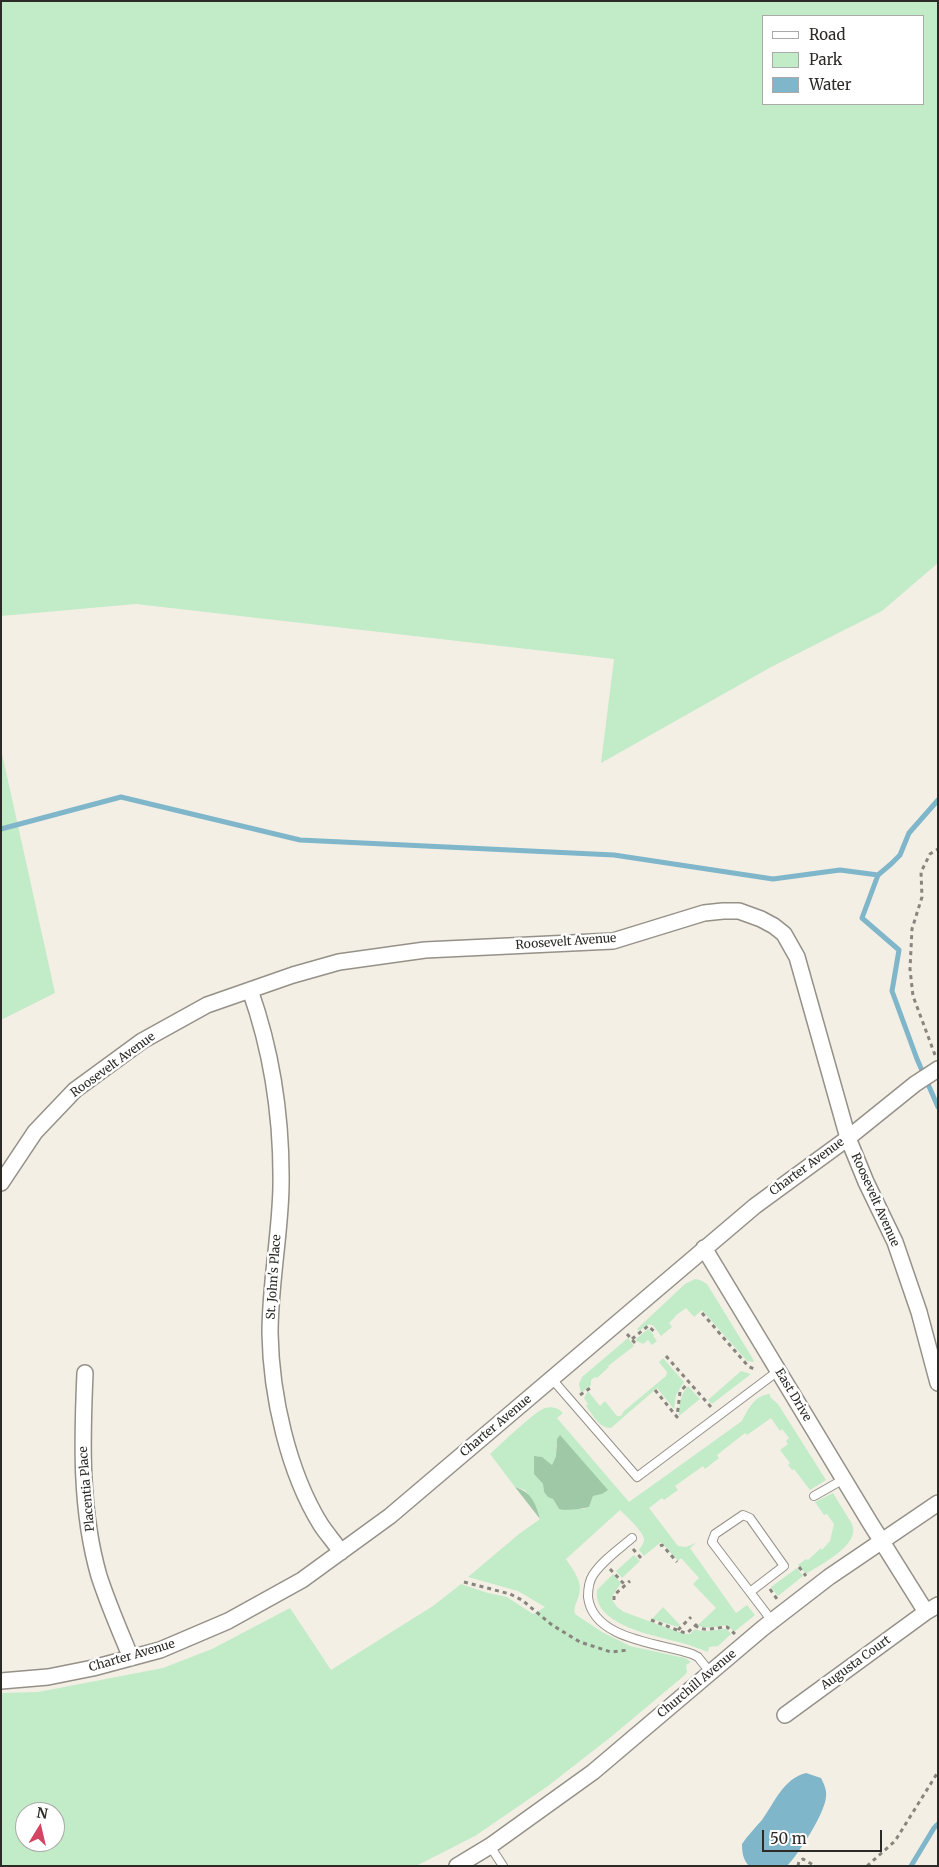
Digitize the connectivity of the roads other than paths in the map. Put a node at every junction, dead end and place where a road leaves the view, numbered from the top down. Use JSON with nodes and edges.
{"nodes":[{"id":1,"x":250,"y":990,"type":"junction"},
{"id":2,"x":937,"y":1065,"type":"edge"},
{"id":3,"x":848,"y":1138,"type":"junction"},
{"id":4,"x":1,"y":1183,"type":"edge"},
{"id":5,"x":704,"y":1248,"type":"junction"},
{"id":6,"x":778,"y":1371,"type":"junction"},
{"id":7,"x":85,"y":1373,"type":"dead end"},
{"id":8,"x":552,"y":1379,"type":"junction"},
{"id":9,"x":938,"y":1382,"type":"edge"},
{"id":10,"x":844,"y":1479,"type":"junction"},
{"id":11,"x":814,"y":1496,"type":"dead end"},
{"id":12,"x":938,"y":1503,"type":"edge"},
{"id":13,"x":632,"y":1538,"type":"dead end"},
{"id":14,"x":882,"y":1540,"type":"junction"},
{"id":15,"x":341,"y":1552,"type":"junction"},
{"id":16,"x":750,"y":1592,"type":"junction"},
{"id":17,"x":932,"y":1609,"type":"edge"},
{"id":18,"x":772,"y":1621,"type":"junction"},
{"id":19,"x":132,"y":1658,"type":"junction"},
{"id":20,"x":710,"y":1672,"type":"junction"},
{"id":21,"x":1,"y":1680,"type":"edge"},
{"id":22,"x":785,"y":1715,"type":"dead end"},
{"id":23,"x":490,"y":1846,"type":"junction"},
{"id":24,"x":457,"y":1866,"type":"edge"},
{"id":25,"x":502,"y":1866,"type":"edge"}],
"edges":[{"from":1,"to":3,"type":"street","name":"Roosevelt Avenue"},
{"from":1,"to":4,"type":"street","name":"Roosevelt Avenue"},
{"from":1,"to":15,"type":"street","name":"St. John's Place"},
{"from":2,"to":3,"type":"street","name":"Charter Avenue"},
{"from":3,"to":5,"type":"street","name":"Charter Avenue"},
{"from":3,"to":9,"type":"street","name":"Roosevelt Avenue"},
{"from":5,"to":6,"type":"street","name":"East Drive"},
{"from":5,"to":8,"type":"street","name":"Charter Avenue"},
{"from":6,"to":8,"type":"lane"},
{"from":6,"to":10,"type":"street","name":"East Drive"},
{"from":7,"to":19,"type":"street","name":"Placentia Place"},
{"from":8,"to":15,"type":"street","name":"Charter Avenue"},
{"from":10,"to":11,"type":"lane"},
{"from":10,"to":14,"type":"street","name":"East Drive"},
{"from":12,"to":14,"type":"street","name":"Churchill Avenue"},
{"from":13,"to":20,"type":"lane"},
{"from":14,"to":17,"type":"street","name":"Augusta Court"},
{"from":14,"to":18,"type":"street","name":"Churchill Avenue"},
{"from":15,"to":19,"type":"street","name":"Charter Avenue"},
{"from":16,"to":16,"type":"lane"},
{"from":16,"to":18,"type":"lane"},
{"from":17,"to":22,"type":"street","name":"Augusta Court"},
{"from":18,"to":20,"type":"street","name":"Churchill Avenue"},
{"from":19,"to":21,"type":"street","name":"Charter Avenue"},
{"from":20,"to":23,"type":"street","name":"Churchill Avenue"},
{"from":23,"to":24,"type":"street","name":"Churchill Avenue"},
{"from":23,"to":25,"type":"lane"}]}
